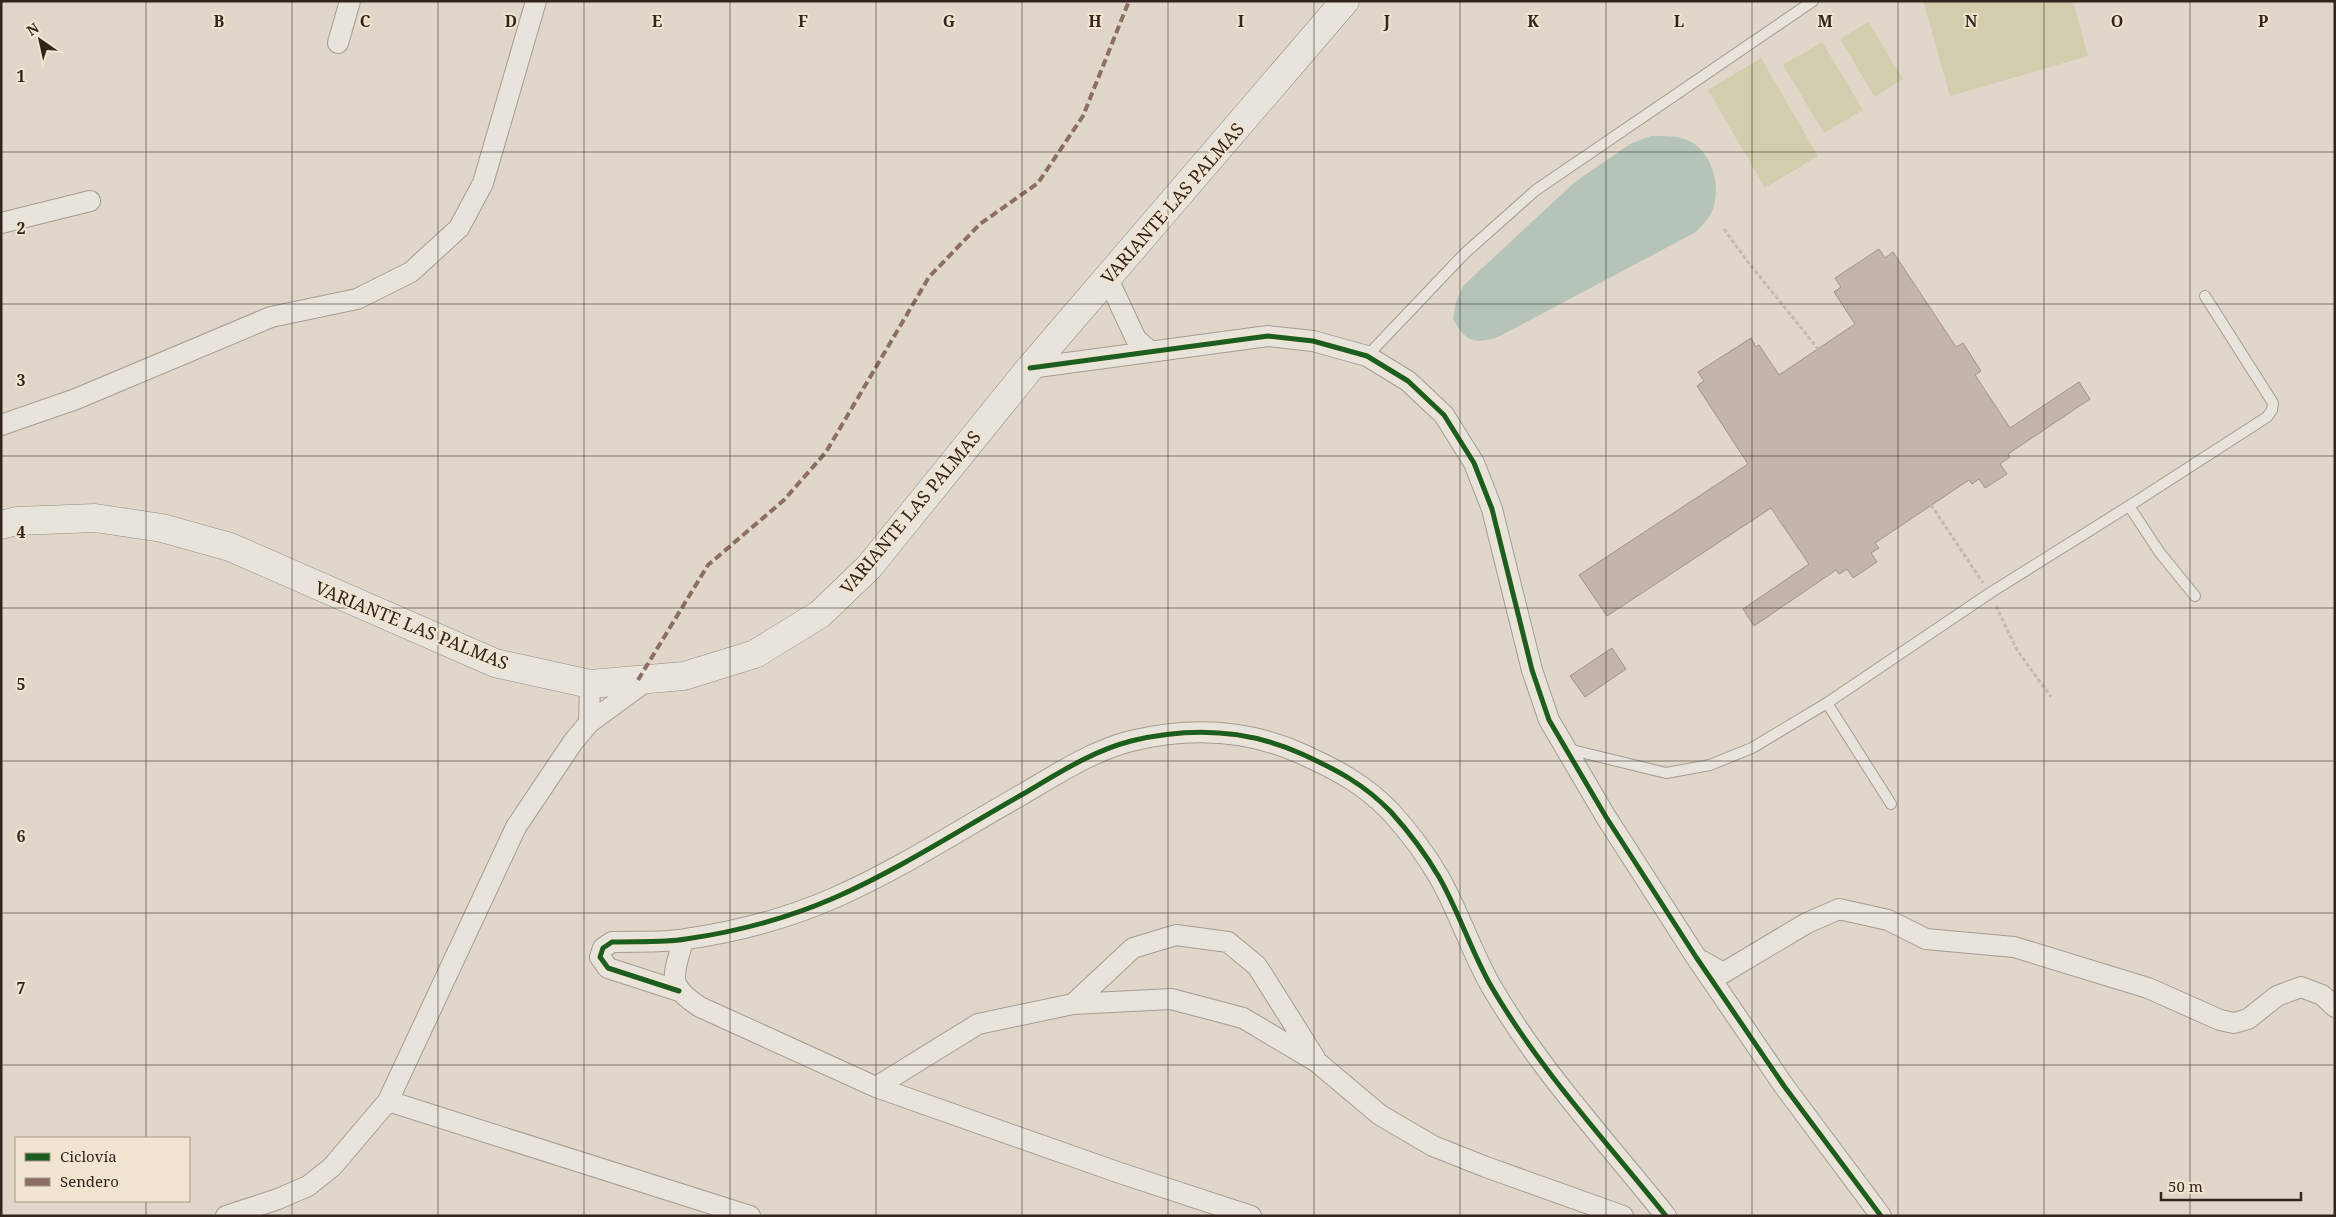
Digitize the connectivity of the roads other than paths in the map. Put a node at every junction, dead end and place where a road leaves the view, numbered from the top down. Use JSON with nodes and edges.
{"nodes":[{"id":1,"x":350,"y":1,"type":"edge"},
{"id":2,"x":536,"y":1,"type":"edge"},
{"id":3,"x":1345,"y":1,"type":"edge"},
{"id":4,"x":1813,"y":1,"type":"edge"},
{"id":5,"x":338,"y":43,"type":"dead end"},
{"id":6,"x":90,"y":201,"type":"dead end"},
{"id":7,"x":1,"y":223,"type":"edge"},
{"id":8,"x":1108,"y":279,"type":"junction"},
{"id":9,"x":2205,"y":296,"type":"dead end"},
{"id":10,"x":1150,"y":351,"type":"junction"},
{"id":11,"x":1367,"y":356,"type":"junction"},
{"id":12,"x":1030,"y":368,"type":"junction"},
{"id":13,"x":1,"y":425,"type":"edge"},
{"id":14,"x":2129,"y":506,"type":"junction"},
{"id":15,"x":1,"y":525,"type":"edge"},
{"id":16,"x":2195,"y":596,"type":"dead end"},
{"id":17,"x":650,"y":679,"type":"junction"},
{"id":18,"x":590,"y":684,"type":"junction"},
{"id":19,"x":1827,"y":703,"type":"junction"},
{"id":20,"x":589,"y":723,"type":"junction"},
{"id":21,"x":1566,"y":749,"type":"junction"},
{"id":22,"x":1890,"y":804,"type":"dead end"},
{"id":23,"x":683,"y":940,"type":"junction"},
{"id":24,"x":1696,"y":957,"type":"junction"},
{"id":25,"x":679,"y":991,"type":"junction"},
{"id":26,"x":1073,"y":1004,"type":"junction"},
{"id":27,"x":2335,"y":1007,"type":"edge"},
{"id":28,"x":1317,"y":1062,"type":"junction"},
{"id":29,"x":876,"y":1087,"type":"junction"},
{"id":30,"x":388,"y":1101,"type":"junction"},
{"id":31,"x":226,"y":1216,"type":"edge"},
{"id":32,"x":750,"y":1216,"type":"edge"},
{"id":33,"x":1251,"y":1216,"type":"edge"},
{"id":34,"x":1623,"y":1216,"type":"edge"},
{"id":35,"x":1666,"y":1216,"type":"edge"},
{"id":36,"x":1881,"y":1216,"type":"edge"}],
"edges":[{"from":1,"to":5,"type":"street"},
{"from":2,"to":13,"type":"street"},
{"from":3,"to":8,"type":"main road","name":"VARIANTE LAS PALMAS"},
{"from":4,"to":11,"type":"lane"},
{"from":6,"to":7,"type":"street"},
{"from":8,"to":10,"type":"street"},
{"from":8,"to":12,"type":"main road","name":"VARIANTE LAS PALMAS"},
{"from":9,"to":14,"type":"lane"},
{"from":10,"to":11,"type":"street"},
{"from":10,"to":12,"type":"street"},
{"from":11,"to":21,"type":"street"},
{"from":12,"to":17,"type":"main road","name":"VARIANTE LAS PALMAS"},
{"from":14,"to":16,"type":"lane"},
{"from":14,"to":19,"type":"lane"},
{"from":15,"to":18,"type":"main road","name":"VARIANTE LAS PALMAS"},
{"from":17,"to":18,"type":"main road","name":"VARIANTE LAS PALMAS"},
{"from":17,"to":20,"type":"street"},
{"from":18,"to":20,"type":"street"},
{"from":19,"to":21,"type":"lane"},
{"from":19,"to":22,"type":"lane"},
{"from":20,"to":30,"type":"street"},
{"from":21,"to":24,"type":"street"},
{"from":23,"to":25,"type":"street"},
{"from":23,"to":25,"type":"street"},
{"from":23,"to":35,"type":"street"},
{"from":24,"to":27,"type":"street"},
{"from":24,"to":36,"type":"street"},
{"from":25,"to":29,"type":"street"},
{"from":26,"to":28,"type":"street"},
{"from":26,"to":28,"type":"street"},
{"from":26,"to":29,"type":"street"},
{"from":28,"to":34,"type":"street"},
{"from":29,"to":33,"type":"street"},
{"from":30,"to":31,"type":"street"},
{"from":30,"to":32,"type":"street"}]}
